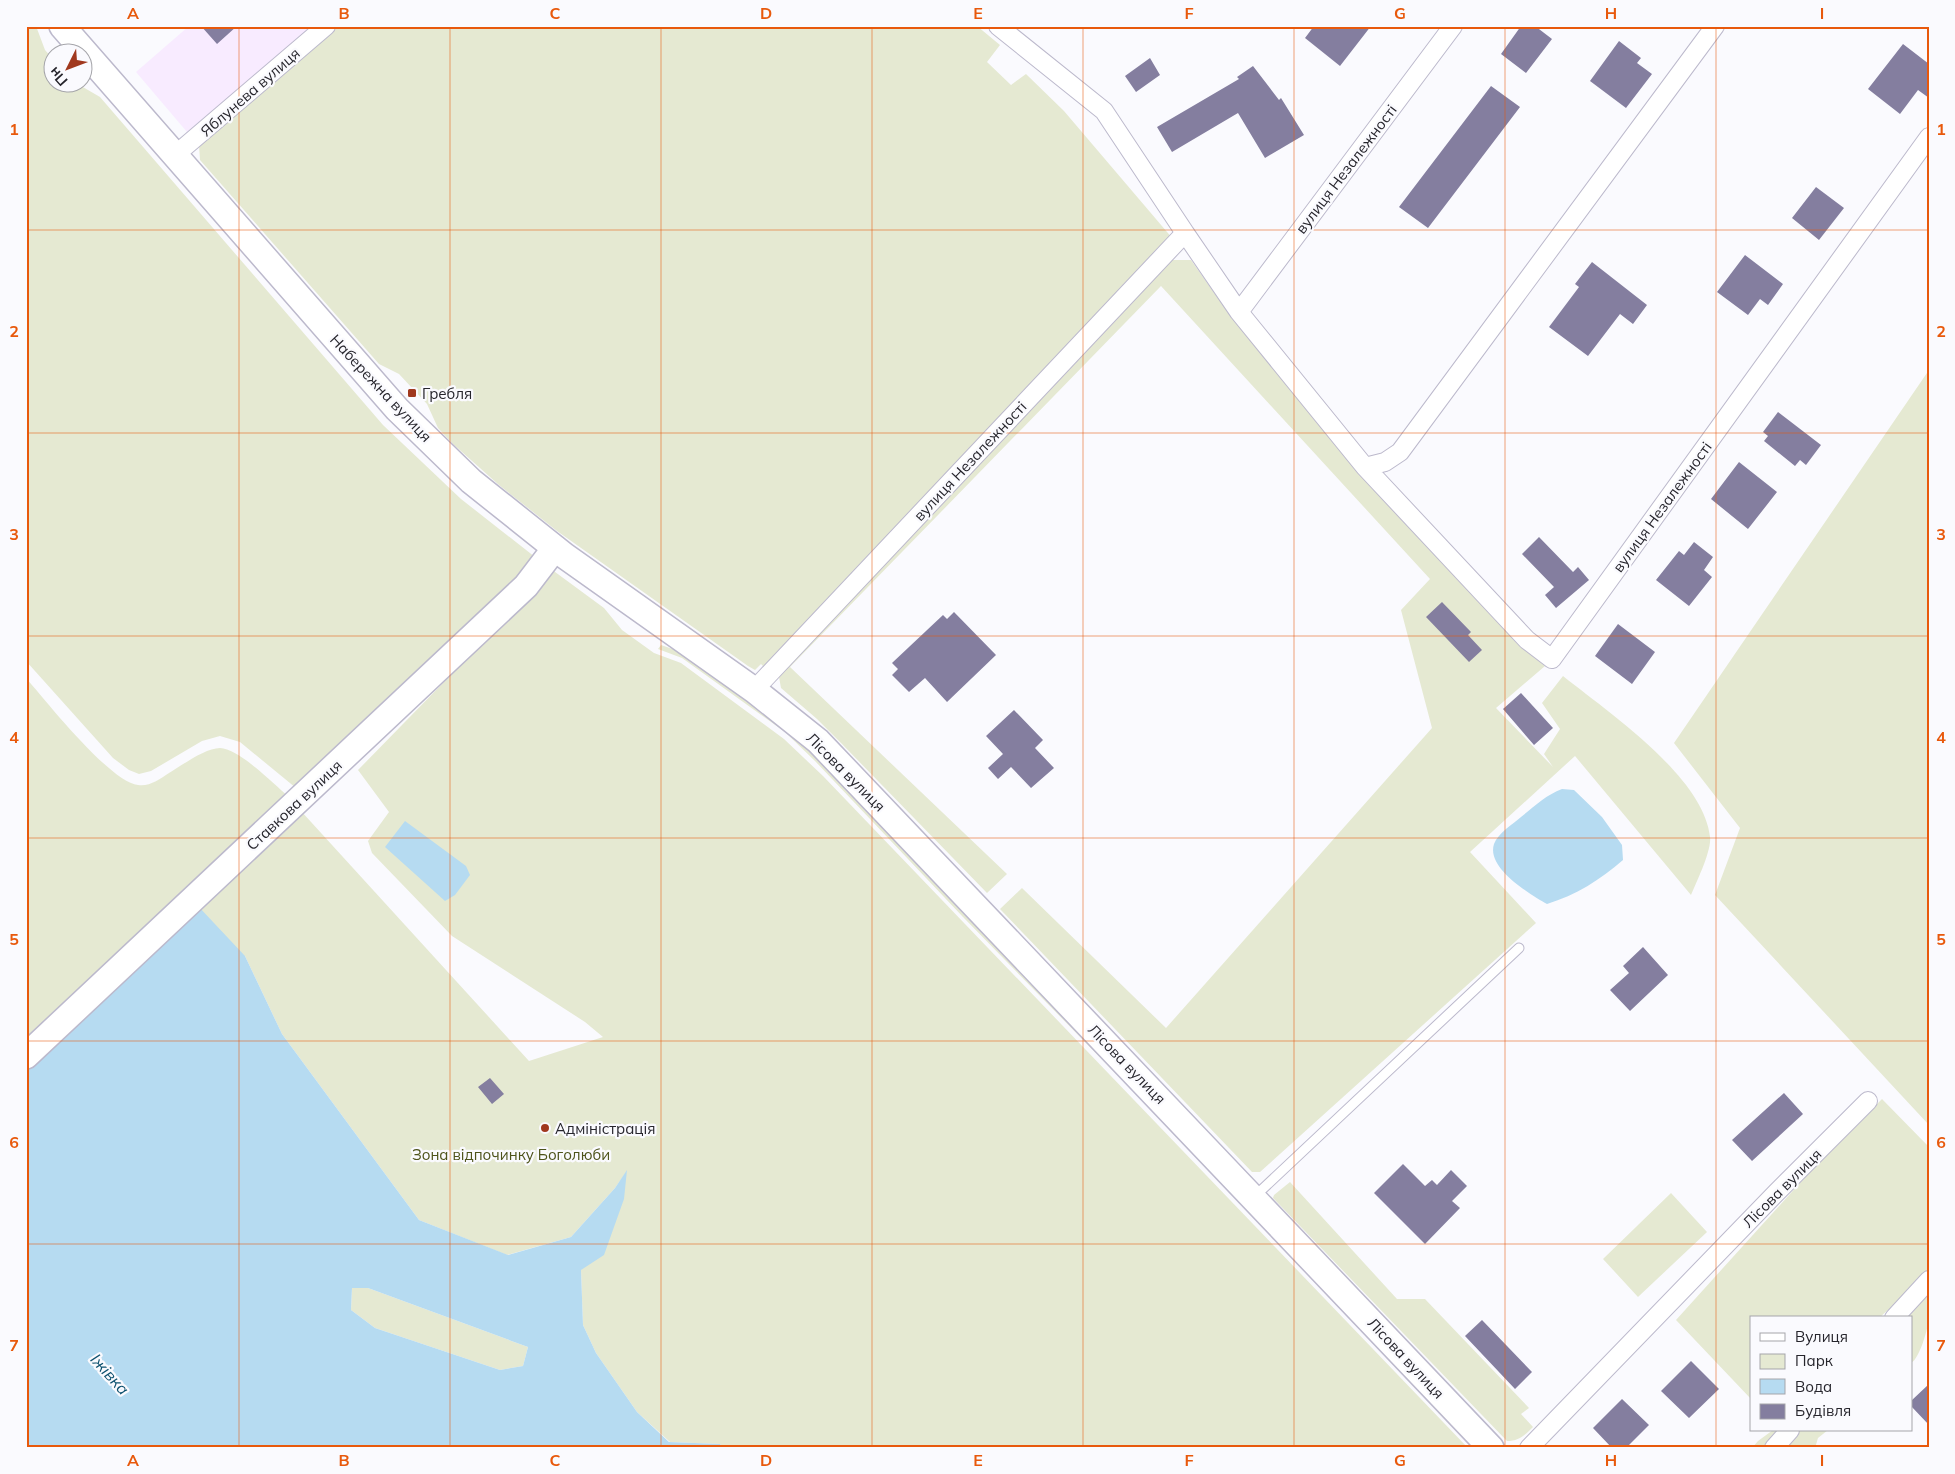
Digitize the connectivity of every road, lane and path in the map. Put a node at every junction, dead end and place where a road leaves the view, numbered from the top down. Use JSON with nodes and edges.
{"nodes":[{"id":1,"x":62,"y":26,"type":"edge"},
{"id":2,"x":326,"y":26,"type":"edge"},
{"id":3,"x":998,"y":26,"type":"edge"},
{"id":4,"x":1453,"y":26,"type":"edge"},
{"id":5,"x":1715,"y":26,"type":"edge"},
{"id":6,"x":1929,"y":137,"type":"edge"},
{"id":7,"x":174,"y":156,"type":"junction"},
{"id":8,"x":1185,"y":233,"type":"junction"},
{"id":9,"x":1239,"y":312,"type":"junction"},
{"id":10,"x":1365,"y":467,"type":"junction"},
{"id":11,"x":555,"y":548,"type":"junction"},
{"id":12,"x":754,"y":690,"type":"junction"},
{"id":13,"x":1519,"y":948,"type":"dead end"},
{"id":14,"x":26,"y":1056,"type":"edge"},
{"id":15,"x":1868,"y":1102,"type":"dead end"},
{"id":16,"x":1254,"y":1197,"type":"junction"},
{"id":17,"x":1929,"y":1280,"type":"edge"},
{"id":18,"x":1896,"y":1316,"type":"edge"},
{"id":19,"x":1788,"y":1432,"type":"edge"},
{"id":20,"x":1491,"y":1448,"type":"edge"},
{"id":21,"x":1529,"y":1448,"type":"edge"},
{"id":22,"x":1774,"y":1448,"type":"edge"}],
"edges":[{"from":1,"to":7,"type":"street","name":"Набережна вулиця"},
{"from":2,"to":7,"type":"street","name":"Яблунева вулиця"},
{"from":3,"to":8,"type":"street","name":"вулиця Незалежності"},
{"from":4,"to":9,"type":"street","name":"вулиця Незалежності"},
{"from":5,"to":10,"type":"street"},
{"from":6,"to":10,"type":"street","name":"вулиця Незалежності"},
{"from":7,"to":11,"type":"street","name":"Набережна вулиця"},
{"from":8,"to":9,"type":"street","name":"вулиця Незалежності"},
{"from":8,"to":12,"type":"street","name":"вулиця Незалежності"},
{"from":9,"to":10,"type":"street","name":"вулиця Незалежності"},
{"from":11,"to":12,"type":"street","name":"Набережна вулиця"},
{"from":11,"to":14,"type":"street","name":"Ставкова вулиця"},
{"from":12,"to":16,"type":"street","name":"Лісова вулиця"},
{"from":13,"to":16,"type":"lane"},
{"from":15,"to":21,"type":"street","name":"Лісова вулиця"},
{"from":16,"to":20,"type":"street","name":"Лісова вулиця"},
{"from":17,"to":18,"type":"street"},
{"from":19,"to":22,"type":"street"}]}
